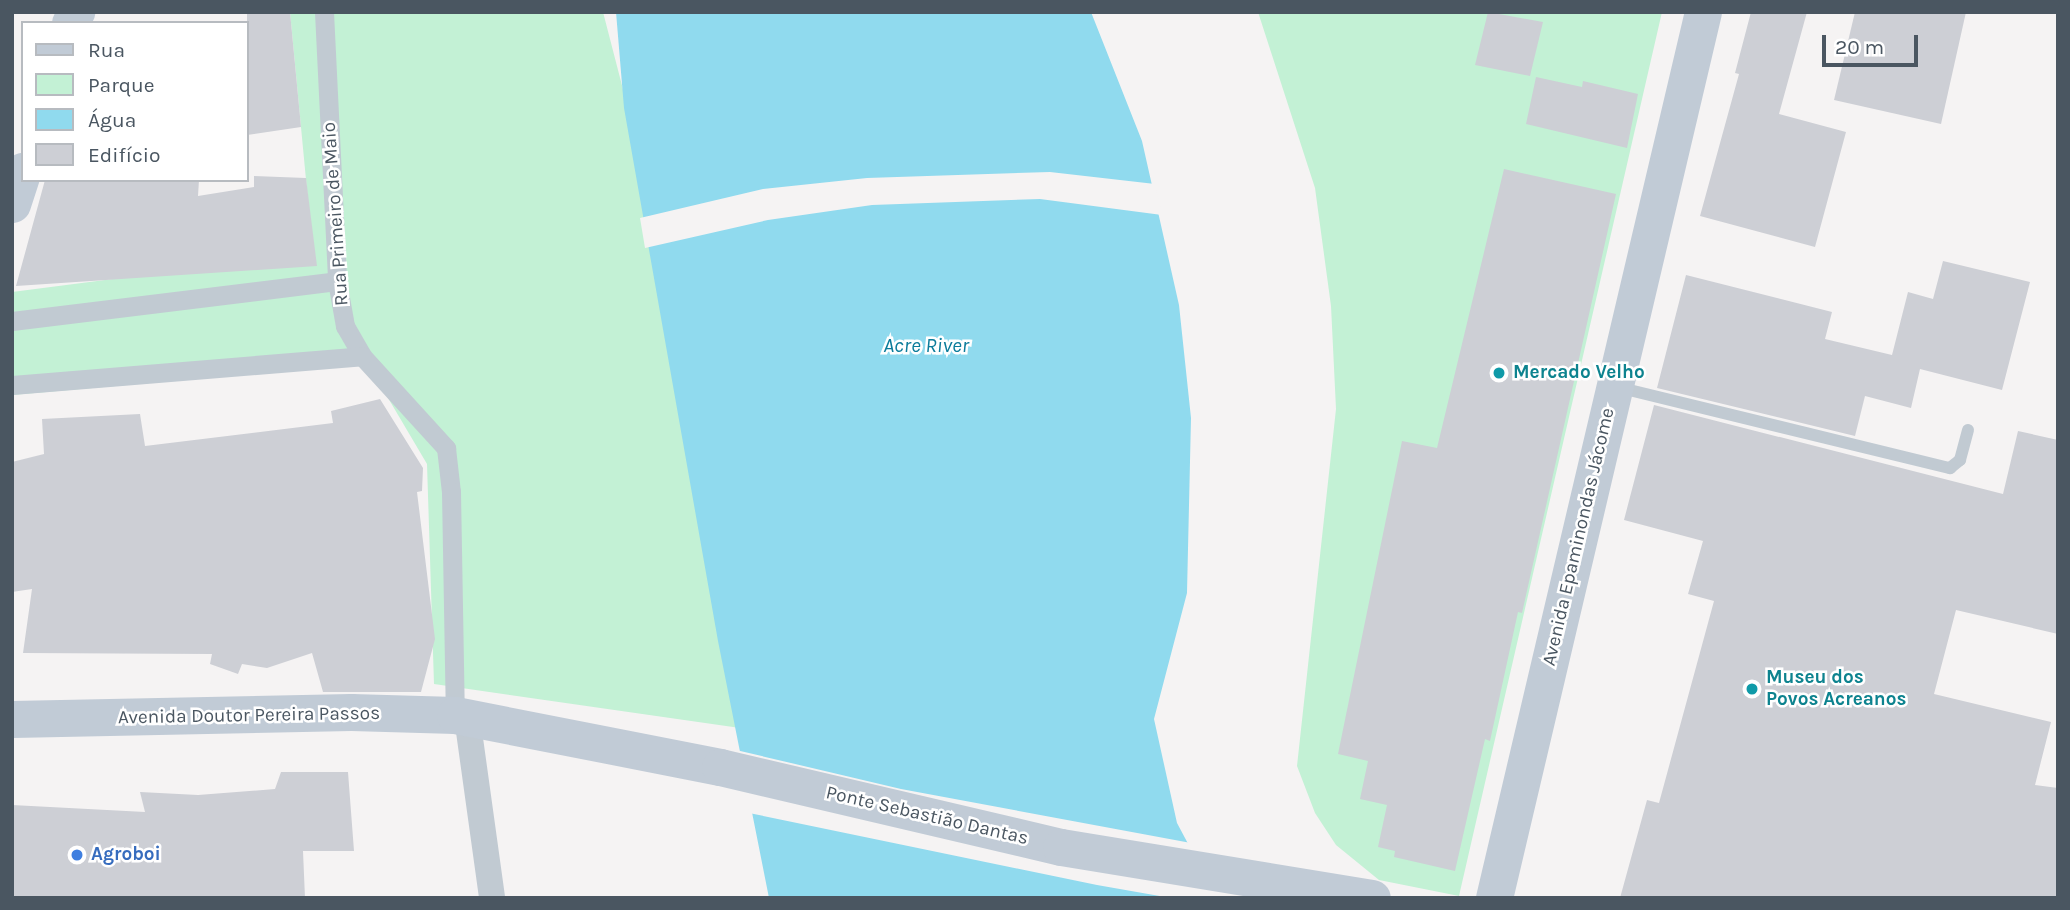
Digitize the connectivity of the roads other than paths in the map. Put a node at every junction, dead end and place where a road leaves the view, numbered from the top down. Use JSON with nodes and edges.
{"nodes":[{"id":1,"x":324,"y":12,"type":"edge"},
{"id":2,"x":1703,"y":12,"type":"edge"},
{"id":3,"x":21,"y":177,"type":"edge"},
{"id":4,"x":12,"y":204,"type":"edge"},
{"id":5,"x":337,"y":281,"type":"junction"},
{"id":6,"x":12,"y":321,"type":"edge"},
{"id":7,"x":362,"y":356,"type":"junction"},
{"id":8,"x":12,"y":385,"type":"edge"},
{"id":9,"x":1614,"y":387,"type":"junction"},
{"id":10,"x":1968,"y":430,"type":"dead end"},
{"id":11,"x":469,"y":717,"type":"junction"},
{"id":12,"x":12,"y":719,"type":"edge"},
{"id":13,"x":492,"y":898,"type":"edge"},
{"id":14,"x":1372,"y":898,"type":"edge"},
{"id":15,"x":1494,"y":898,"type":"edge"}],
"edges":[{"from":1,"to":5,"type":"street","name":"Rua Primeiro de Maio"},
{"from":2,"to":9,"type":"main road","name":"Avenida Epaminondas Jácome"},
{"from":3,"to":4,"type":"main road"},
{"from":5,"to":6,"type":"street"},
{"from":5,"to":7,"type":"street","name":"Rua Primeiro de Maio"},
{"from":7,"to":8,"type":"street"},
{"from":7,"to":11,"type":"street","name":"Rua Primeiro de Maio"},
{"from":9,"to":10,"type":"lane"},
{"from":9,"to":15,"type":"main road","name":"Avenida Epaminondas Jácome"},
{"from":11,"to":12,"type":"main road","name":"Avenida Doutor Pereira Passos"},
{"from":11,"to":13,"type":"street","name":"Rua Primeiro de Maio"},
{"from":11,"to":14,"type":"main road","name":"Ponte Sebastião Dantas"}]}
